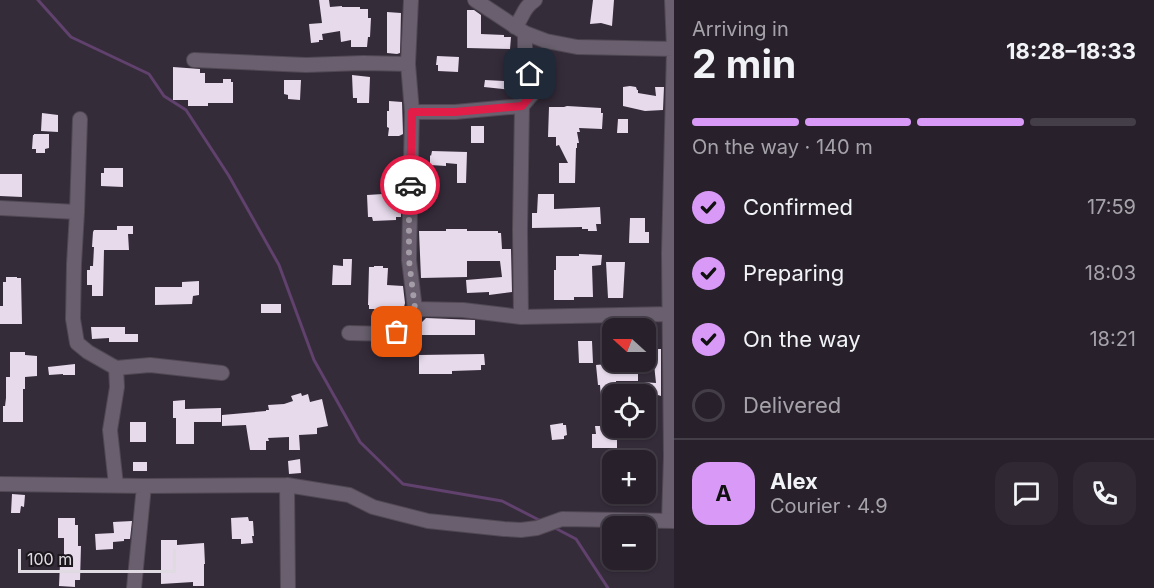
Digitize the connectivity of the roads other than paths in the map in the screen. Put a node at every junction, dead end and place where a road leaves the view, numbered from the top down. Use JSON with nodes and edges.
{"nodes":[{"id":1,"x":411,"y":0,"type":"edge"},
{"id":2,"x":475,"y":0,"type":"edge"},
{"id":3,"x":535,"y":0,"type":"edge"},
{"id":4,"x":672,"y":0,"type":"edge"},
{"id":5,"x":520,"y":30,"type":"junction"},
{"id":6,"x":674,"y":49,"type":"edge"},
{"id":7,"x":194,"y":60,"type":"dead end"},
{"id":8,"x":408,"y":63,"type":"junction"},
{"id":9,"x":522,"y":106,"type":"junction"},
{"id":10,"x":412,"y":112,"type":"junction"},
{"id":11,"x":80,"y":118,"type":"dead end"},
{"id":12,"x":672,"y":158,"type":"edge"},
{"id":13,"x":0,"y":208,"type":"edge"},
{"id":14,"x":77,"y":212,"type":"junction"},
{"id":15,"x":672,"y":296,"type":"edge"},
{"id":16,"x":415,"y":309,"type":"junction"},
{"id":17,"x":670,"y":314,"type":"junction"},
{"id":18,"x":521,"y":316,"type":"junction"},
{"id":19,"x":349,"y":333,"type":"dead end"},
{"id":20,"x":116,"y":368,"type":"junction"},
{"id":21,"x":222,"y":372,"type":"dead end"},
{"id":22,"x":0,"y":484,"type":"edge"},
{"id":23,"x":116,"y":485,"type":"junction"},
{"id":24,"x":286,"y":485,"type":"junction"},
{"id":25,"x":144,"y":486,"type":"junction"},
{"id":26,"x":672,"y":521,"type":"edge"},
{"id":27,"x":134,"y":588,"type":"edge"},
{"id":28,"x":288,"y":588,"type":"edge"}],
"edges":[{"from":1,"to":8,"type":"street"},
{"from":2,"to":5,"type":"street"},
{"from":3,"to":5,"type":"street"},
{"from":4,"to":6,"type":"street"},
{"from":5,"to":6,"type":"street"},
{"from":5,"to":9,"type":"street"},
{"from":6,"to":12,"type":"street"},
{"from":7,"to":8,"type":"street"},
{"from":8,"to":10,"type":"street"},
{"from":9,"to":10,"type":"street"},
{"from":9,"to":18,"type":"street"},
{"from":10,"to":16,"type":"street"},
{"from":11,"to":14,"type":"street"},
{"from":12,"to":15,"type":"street"},
{"from":13,"to":14,"type":"street"},
{"from":14,"to":20,"type":"street"},
{"from":15,"to":17,"type":"street"},
{"from":16,"to":18,"type":"street"},
{"from":16,"to":19,"type":"street"},
{"from":17,"to":18,"type":"street"},
{"from":17,"to":26,"type":"street"},
{"from":20,"to":21,"type":"street"},
{"from":20,"to":23,"type":"street"},
{"from":22,"to":23,"type":"street"},
{"from":23,"to":25,"type":"street"},
{"from":24,"to":25,"type":"street"},
{"from":24,"to":26,"type":"street"},
{"from":24,"to":28,"type":"street"},
{"from":25,"to":27,"type":"street"}]}
